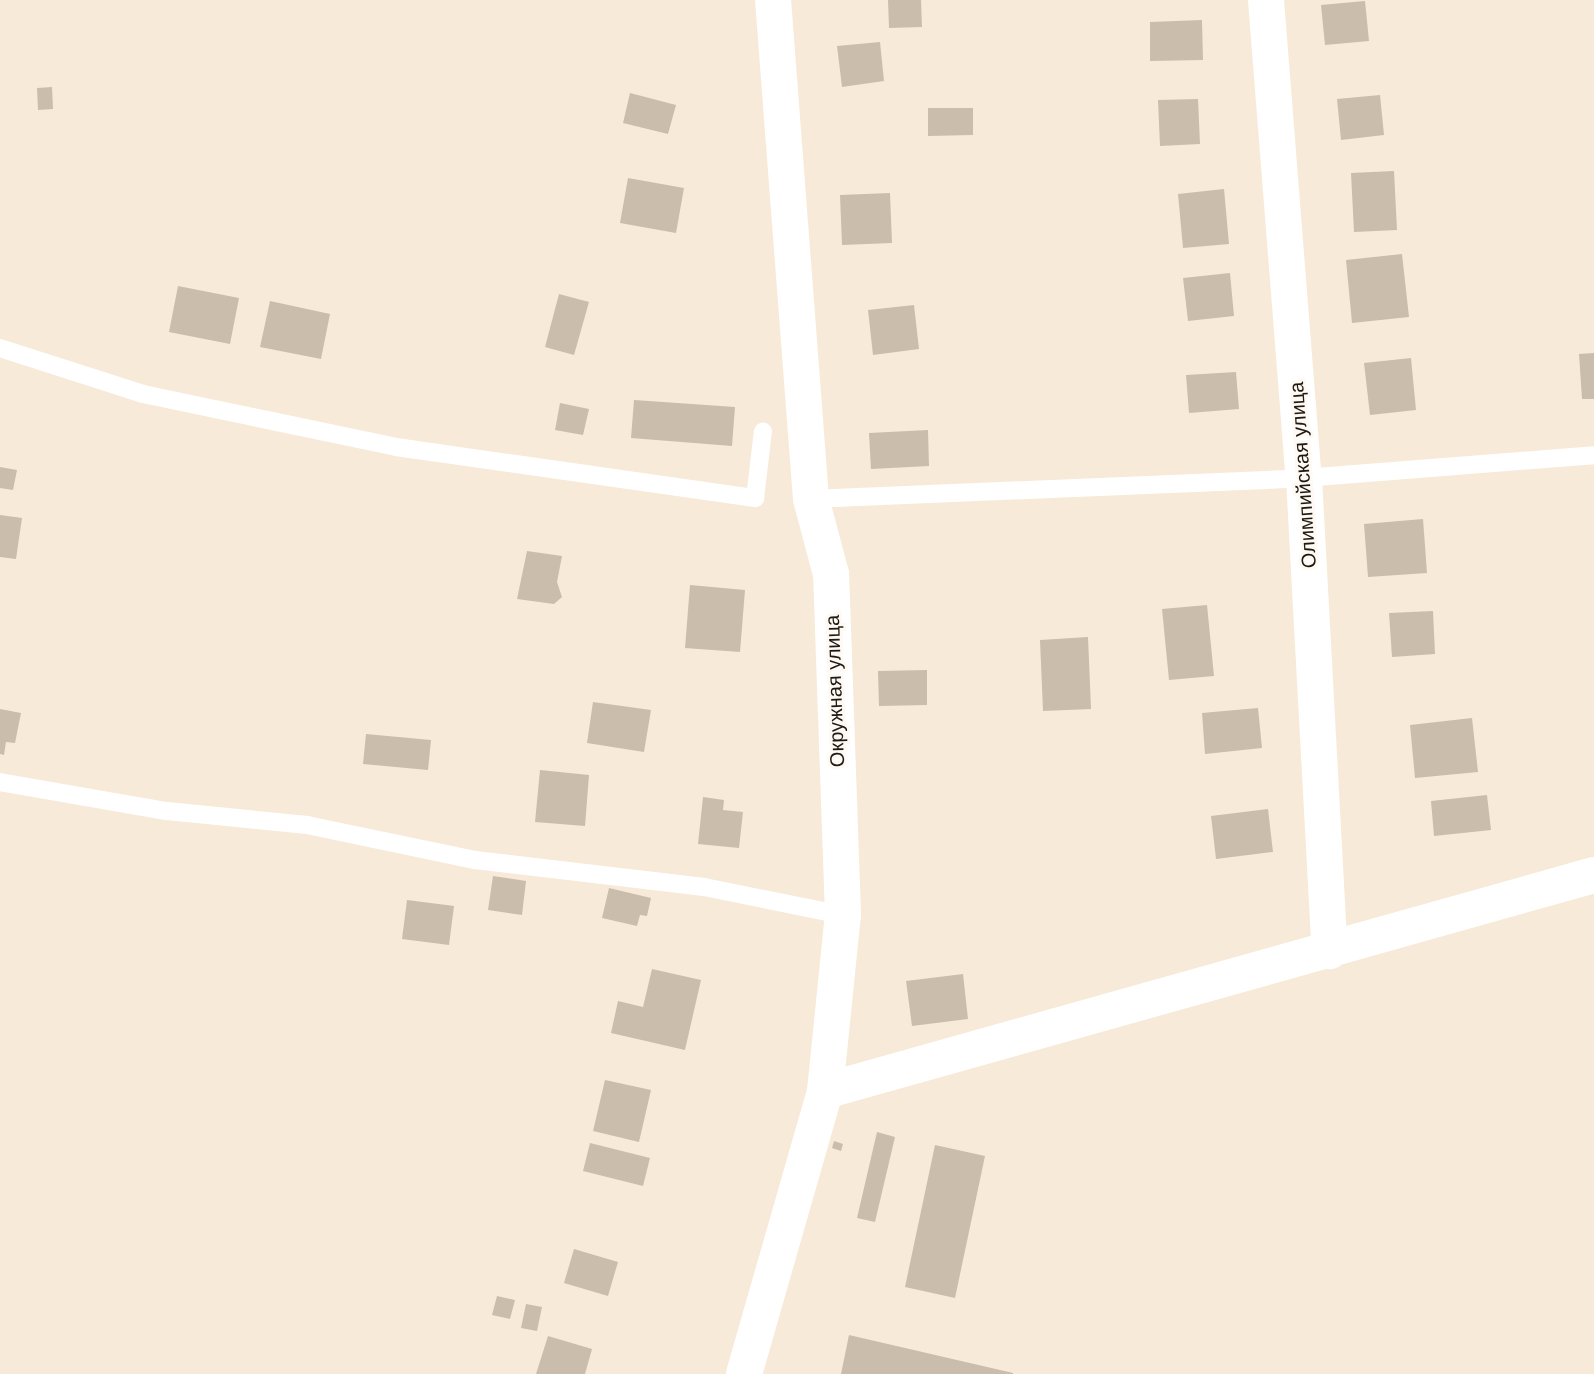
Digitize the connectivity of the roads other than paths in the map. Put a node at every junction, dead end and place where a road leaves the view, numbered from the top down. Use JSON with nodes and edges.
{"nodes":[{"id":1,"x":773,"y":0,"type":"edge"},
{"id":2,"x":1266,"y":0,"type":"edge"},
{"id":3,"x":0,"y":348,"type":"edge"},
{"id":4,"x":763,"y":431,"type":"dead end"},
{"id":5,"x":1594,"y":455,"type":"edge"},
{"id":6,"x":1304,"y":478,"type":"junction"},
{"id":7,"x":811,"y":499,"type":"junction"},
{"id":8,"x":0,"y":782,"type":"edge"},
{"id":9,"x":1594,"y":875,"type":"edge"},
{"id":10,"x":843,"y":915,"type":"junction"},
{"id":11,"x":1330,"y":951,"type":"junction"},
{"id":12,"x":825,"y":1091,"type":"junction"},
{"id":13,"x":744,"y":1374,"type":"edge"}],
"edges":[{"from":1,"to":7,"type":"street","name":"Окружная улица"},
{"from":2,"to":6,"type":"street","name":"Олимпийская улица"},
{"from":3,"to":4,"type":"lane"},
{"from":5,"to":6,"type":"lane"},
{"from":6,"to":7,"type":"lane"},
{"from":6,"to":11,"type":"street","name":"Олимпийская улица"},
{"from":7,"to":10,"type":"street","name":"Окружная улица"},
{"from":8,"to":10,"type":"lane"},
{"from":9,"to":11,"type":"street"},
{"from":10,"to":12,"type":"street","name":"Окружная улица"},
{"from":11,"to":12,"type":"street"},
{"from":12,"to":13,"type":"street","name":"Окружная улица"}]}
